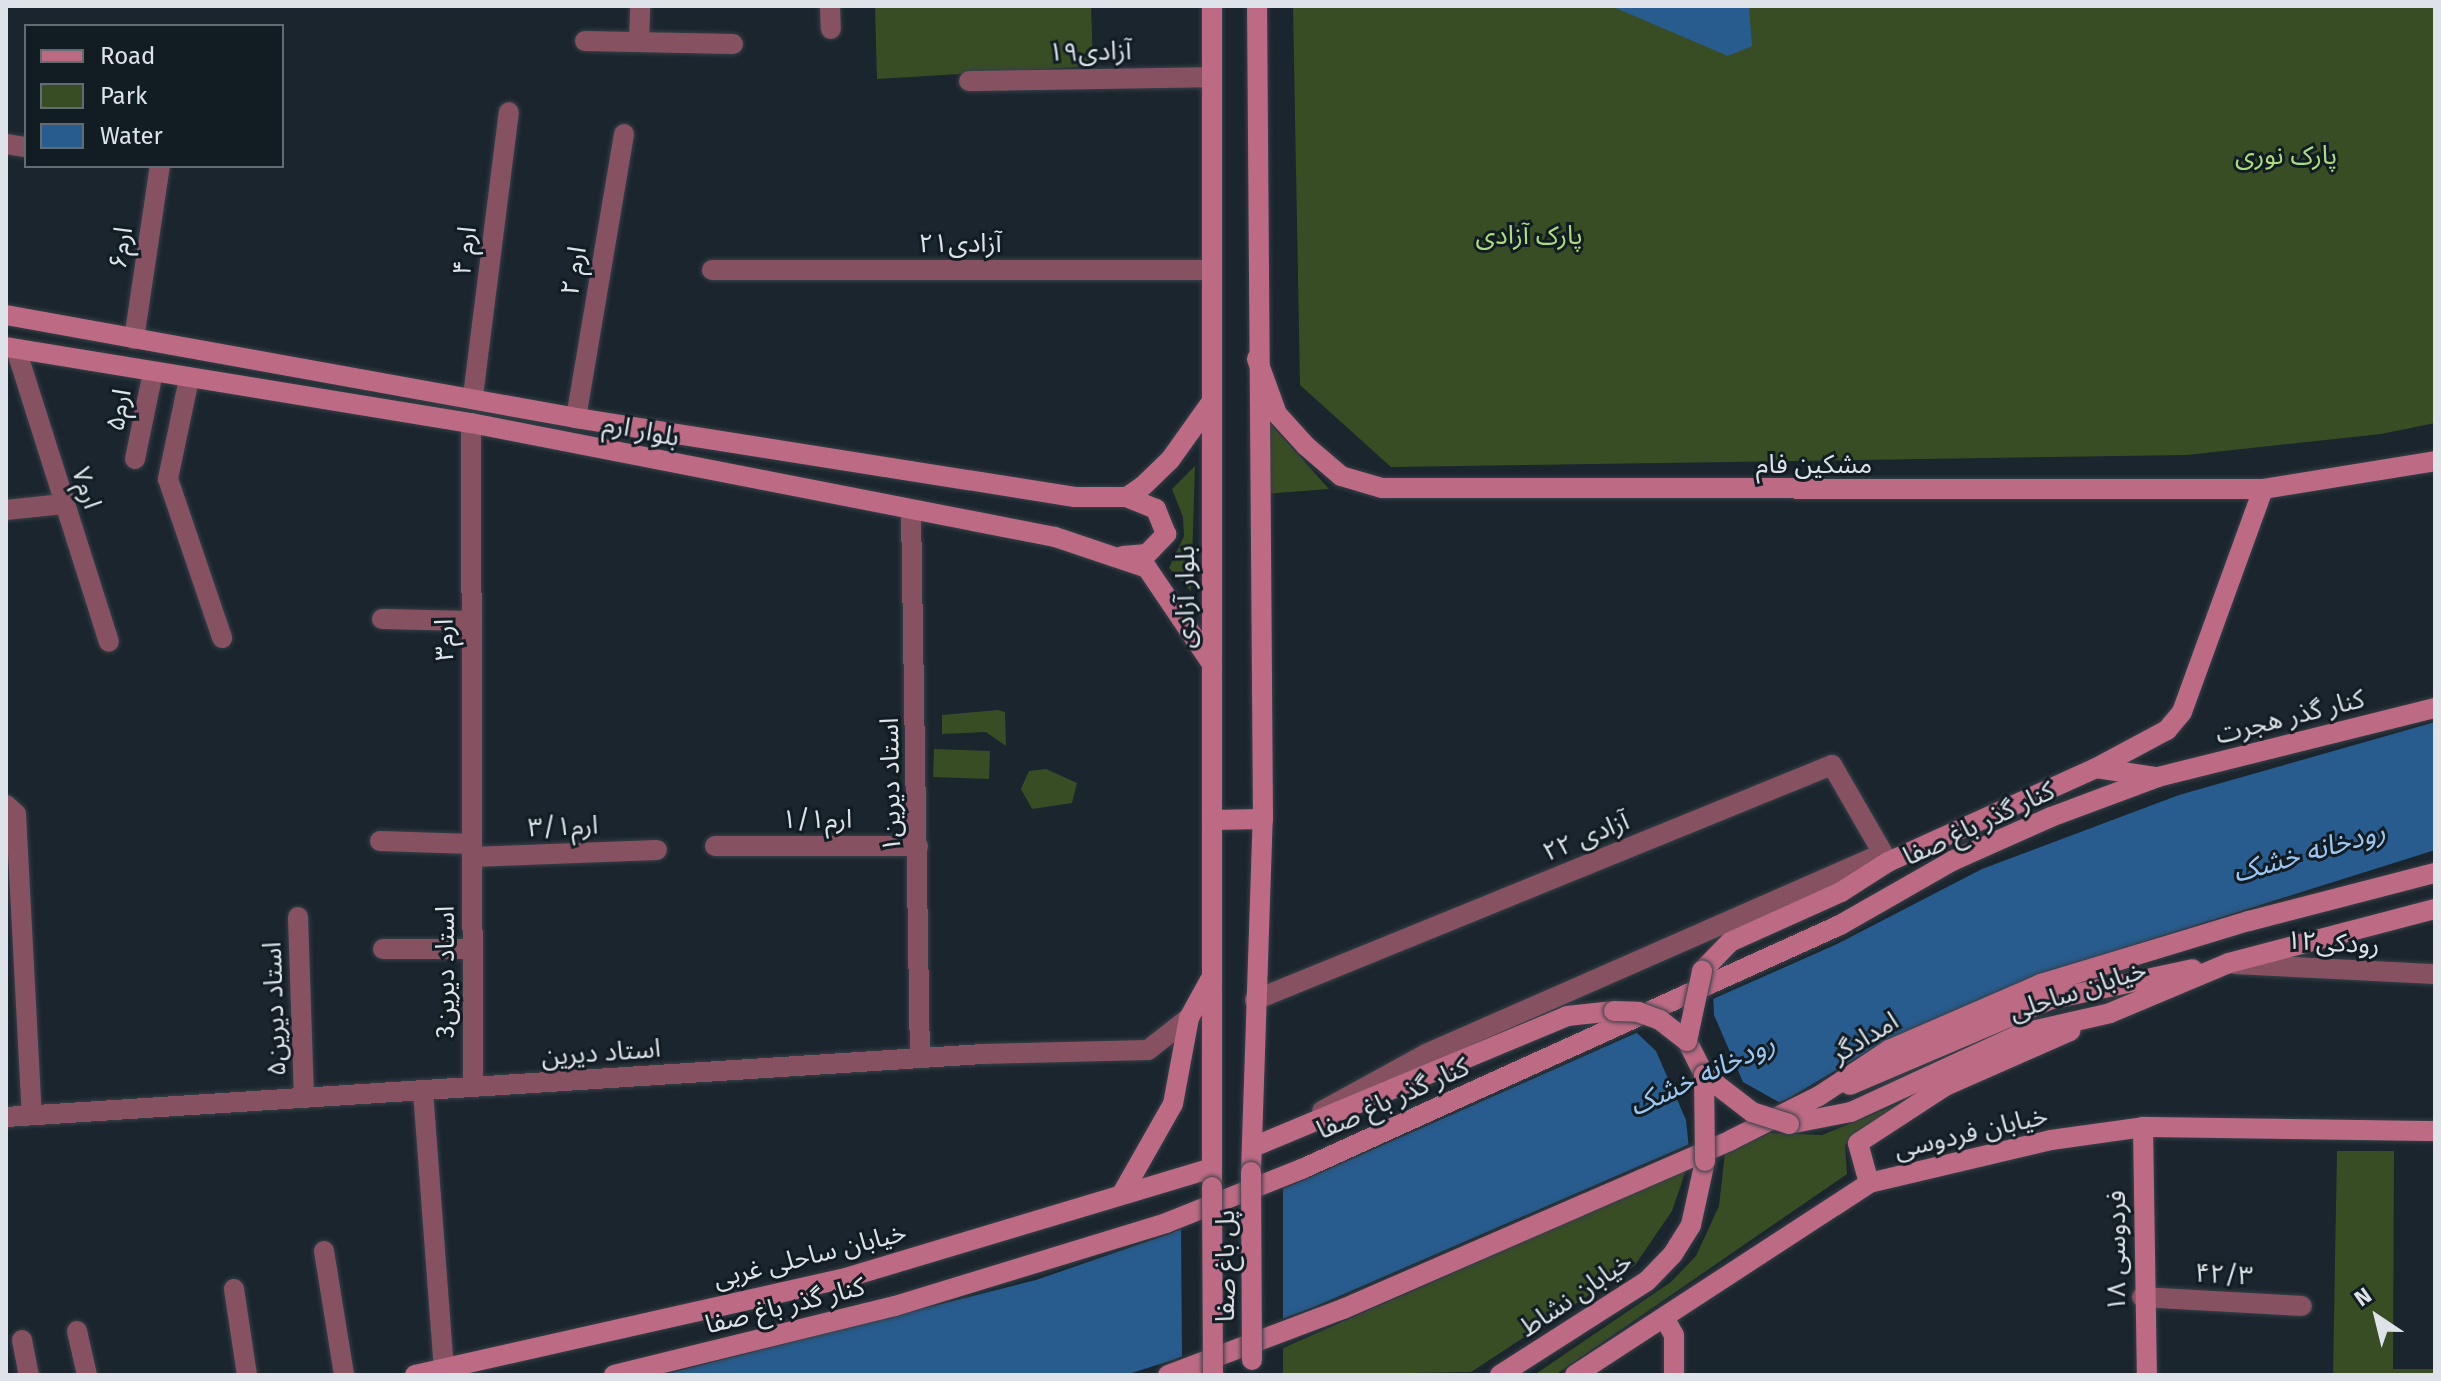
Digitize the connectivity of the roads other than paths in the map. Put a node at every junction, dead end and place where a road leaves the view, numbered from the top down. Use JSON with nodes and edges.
{"nodes":[{"id":1,"x":640,"y":6,"type":"edge"},
{"id":2,"x":830,"y":6,"type":"edge"},
{"id":3,"x":1212,"y":6,"type":"edge"},
{"id":4,"x":1257,"y":6,"type":"edge"},
{"id":5,"x":831,"y":29,"type":"dead end"},
{"id":6,"x":585,"y":41,"type":"dead end"},
{"id":7,"x":639,"y":42,"type":"junction"},
{"id":8,"x":733,"y":44,"type":"dead end"},
{"id":9,"x":1212,"y":77,"type":"junction"},
{"id":10,"x":969,"y":81,"type":"dead end"},
{"id":11,"x":509,"y":112,"type":"dead end"},
{"id":12,"x":624,"y":134,"type":"dead end"},
{"id":13,"x":160,"y":168,"type":"edge"},
{"id":14,"x":712,"y":270,"type":"dead end"},
{"id":15,"x":1209,"y":270,"type":"junction"},
{"id":16,"x":6,"y":315,"type":"edge"},
{"id":17,"x":134,"y":339,"type":"junction"},
{"id":18,"x":11,"y":348,"type":"edge"},
{"id":19,"x":1257,"y":359,"type":"junction"},
{"id":20,"x":153,"y":372,"type":"junction"},
{"id":21,"x":189,"y":379,"type":"junction"},
{"id":22,"x":473,"y":396,"type":"junction"},
{"id":23,"x":1210,"y":404,"type":"junction"},
{"id":24,"x":576,"y":418,"type":"junction"},
{"id":25,"x":471,"y":423,"type":"junction"},
{"id":26,"x":135,"y":459,"type":"dead end"},
{"id":27,"x":2435,"y":461,"type":"edge"},
{"id":28,"x":2263,"y":489,"type":"junction"},
{"id":29,"x":1127,"y":497,"type":"junction"},
{"id":30,"x":63,"y":504,"type":"junction"},
{"id":31,"x":6,"y":510,"type":"edge"},
{"id":32,"x":911,"y":511,"type":"junction"},
{"id":33,"x":1119,"y":555,"type":"junction"},
{"id":34,"x":382,"y":619,"type":"dead end"},
{"id":35,"x":471,"y":621,"type":"junction"},
{"id":36,"x":222,"y":638,"type":"dead end"},
{"id":37,"x":109,"y":642,"type":"dead end"},
{"id":38,"x":1212,"y":664,"type":"junction"},
{"id":39,"x":2435,"y":708,"type":"edge"},
{"id":40,"x":2096,"y":768,"type":"junction"},
{"id":41,"x":2158,"y":777,"type":"junction"},
{"id":42,"x":2049,"y":788,"type":"junction"},
{"id":43,"x":8,"y":806,"type":"edge"},
{"id":44,"x":1263,"y":819,"type":"junction"},
{"id":45,"x":1212,"y":820,"type":"junction"},
{"id":46,"x":380,"y":841,"type":"dead end"},
{"id":47,"x":715,"y":846,"type":"dead end"},
{"id":48,"x":918,"y":846,"type":"junction"},
{"id":49,"x":472,"y":850,"type":"junction"},
{"id":50,"x":657,"y":850,"type":"dead end"},
{"id":51,"x":1885,"y":858,"type":"junction"},
{"id":52,"x":1952,"y":861,"type":"junction"},
{"id":53,"x":2435,"y":873,"type":"edge"},
{"id":54,"x":2435,"y":909,"type":"edge"},
{"id":55,"x":298,"y":917,"type":"dead end"},
{"id":56,"x":383,"y":949,"type":"dead end"},
{"id":57,"x":472,"y":949,"type":"junction"},
{"id":58,"x":2229,"y":963,"type":"junction"},
{"id":59,"x":2435,"y":974,"type":"edge"},
{"id":60,"x":1210,"y":979,"type":"junction"},
{"id":61,"x":1255,"y":1000,"type":"junction"},
{"id":62,"x":2110,"y":1013,"type":"junction"},
{"id":63,"x":1189,"y":1018,"type":"junction"},
{"id":64,"x":1687,"y":1041,"type":"junction"},
{"id":65,"x":920,"y":1058,"type":"junction"},
{"id":66,"x":1704,"y":1075,"type":"junction"},
{"id":67,"x":473,"y":1087,"type":"junction"},
{"id":68,"x":423,"y":1091,"type":"junction"},
{"id":69,"x":1819,"y":1096,"type":"junction"},
{"id":70,"x":304,"y":1098,"type":"junction"},
{"id":71,"x":32,"y":1115,"type":"junction"},
{"id":72,"x":6,"y":1117,"type":"edge"},
{"id":73,"x":2143,"y":1127,"type":"junction"},
{"id":74,"x":2435,"y":1131,"type":"edge"},
{"id":75,"x":1253,"y":1147,"type":"junction"},
{"id":76,"x":1212,"y":1178,"type":"junction"},
{"id":77,"x":1869,"y":1183,"type":"junction"},
{"id":78,"x":1123,"y":1192,"type":"junction"},
{"id":79,"x":324,"y":1251,"type":"dead end"},
{"id":80,"x":234,"y":1289,"type":"dead end"},
{"id":81,"x":2142,"y":1297,"type":"junction"},
{"id":82,"x":2302,"y":1306,"type":"dead end"},
{"id":83,"x":1665,"y":1319,"type":"junction"},
{"id":84,"x":77,"y":1331,"type":"dead end"},
{"id":85,"x":22,"y":1340,"type":"dead end"},
{"id":86,"x":1252,"y":1367,"type":"edge"},
{"id":87,"x":444,"y":1368,"type":"junction"},
{"id":88,"x":29,"y":1375,"type":"edge"},
{"id":89,"x":87,"y":1375,"type":"edge"},
{"id":90,"x":247,"y":1375,"type":"edge"},
{"id":91,"x":344,"y":1375,"type":"edge"},
{"id":92,"x":415,"y":1375,"type":"edge"},
{"id":93,"x":614,"y":1375,"type":"edge"},
{"id":94,"x":1168,"y":1375,"type":"edge"},
{"id":95,"x":1213,"y":1375,"type":"edge"},
{"id":96,"x":1500,"y":1375,"type":"edge"},
{"id":97,"x":1575,"y":1375,"type":"edge"},
{"id":98,"x":1674,"y":1375,"type":"edge"},
{"id":99,"x":2147,"y":1375,"type":"edge"}],
"edges":[{"from":1,"to":7,"type":"street"},
{"from":2,"to":5,"type":"street"},
{"from":3,"to":9,"type":"main road","name":"بلوار آزادی"},
{"from":4,"to":19,"type":"main road"},
{"from":6,"to":7,"type":"street"},
{"from":7,"to":8,"type":"street"},
{"from":9,"to":10,"type":"street","name":"آزادی۱۹"},
{"from":9,"to":15,"type":"main road","name":"بلوار آزادی"},
{"from":11,"to":22,"type":"street","name":"ارم ۴"},
{"from":12,"to":24,"type":"street","name":"ارم ۲"},
{"from":13,"to":17,"type":"street","name":"ارم۶"},
{"from":14,"to":15,"type":"street","name":"آزادی۲۱"},
{"from":15,"to":23,"type":"main road","name":"بلوار آزادی"},
{"from":16,"to":17,"type":"main road","name":"بلوار ارم"},
{"from":17,"to":22,"type":"main road","name":"بلوار ارم"},
{"from":18,"to":20,"type":"main road","name":"بلوار ارم"},
{"from":18,"to":30,"type":"street","name":"ارم۷"},
{"from":19,"to":28,"type":"main road","name":"مشکین فام"},
{"from":19,"to":44,"type":"main road"},
{"from":20,"to":21,"type":"main road","name":"بلوار ارم"},
{"from":20,"to":26,"type":"street","name":"ارم۵"},
{"from":21,"to":25,"type":"main road","name":"بلوار ارم"},
{"from":21,"to":36,"type":"street"},
{"from":22,"to":24,"type":"main road","name":"بلوار ارم"},
{"from":23,"to":29,"type":"main road"},
{"from":23,"to":38,"type":"main road","name":"بلوار آزادی"},
{"from":24,"to":29,"type":"main road","name":"بلوار ارم"},
{"from":25,"to":32,"type":"main road","name":"بلوار ارم"},
{"from":25,"to":35,"type":"street","name":"ارم۳"},
{"from":27,"to":28,"type":"main road","name":"مشکین فام"},
{"from":28,"to":40,"type":"main road"},
{"from":29,"to":33,"type":"main road"},
{"from":30,"to":31,"type":"street"},
{"from":30,"to":37,"type":"street","name":"ارم۷"},
{"from":32,"to":33,"type":"main road","name":"بلوار ارم"},
{"from":32,"to":48,"type":"street","name":"استاد دیرین۱"},
{"from":33,"to":38,"type":"main road","name":"بلوار ارم"},
{"from":34,"to":35,"type":"street"},
{"from":35,"to":49,"type":"street","name":"ارم۳"},
{"from":38,"to":45,"type":"main road","name":"بلوار آزادی"},
{"from":39,"to":41,"type":"main road","name":"کنار گذر هجرت"},
{"from":40,"to":41,"type":"main road"},
{"from":40,"to":42,"type":"main road"},
{"from":41,"to":52,"type":"main road","name":"کنار گذر باغ صفا"},
{"from":42,"to":51,"type":"main road"},
{"from":42,"to":52,"type":"main road"},
{"from":43,"to":71,"type":"street"},
{"from":44,"to":45,"type":"main road"},
{"from":44,"to":61,"type":"main road"},
{"from":45,"to":60,"type":"main road","name":"بلوار آزادی"},
{"from":46,"to":49,"type":"street","name":"۳/۱ارم"},
{"from":47,"to":48,"type":"street","name":"۱/۱ارم"},
{"from":48,"to":65,"type":"street","name":"استاد دیرین۱"},
{"from":49,"to":50,"type":"street","name":"۳/۱ارم"},
{"from":49,"to":57,"type":"street","name":"3استاد دیرین"},
{"from":51,"to":61,"type":"street","name":"آزادی ۲۲"},
{"from":51,"to":64,"type":"main road","bridge":true},
{"from":51,"to":75,"type":"street"},
{"from":52,"to":93,"type":"main road","name":"کنار گذر باغ صفا"},
{"from":53,"to":69,"type":"main road","name":"امدادگر"},
{"from":54,"to":58,"type":"main road","name":"خیابان ساحلی"},
{"from":55,"to":70,"type":"street","name":"استاد دیرین۵"},
{"from":56,"to":57,"type":"street"},
{"from":57,"to":67,"type":"street","name":"3استاد دیرین"},
{"from":58,"to":59,"type":"street","name":"رودکی۱۲"},
{"from":58,"to":62,"type":"main road","name":"خیابان ساحلی"},
{"from":58,"to":69,"type":"main road"},
{"from":60,"to":63,"type":"main road"},
{"from":60,"to":76,"type":"main road","name":"بلوار آزادی"},
{"from":61,"to":75,"type":"main road"},
{"from":62,"to":66,"type":"main road","name":"خیابان ساحلی","bridge":true},
{"from":62,"to":77,"type":"main road"},
{"from":63,"to":65,"type":"street","name":"استاد دیرین"},
{"from":63,"to":78,"type":"main road"},
{"from":64,"to":66,"type":"main road"},
{"from":64,"to":75,"type":"main road","bridge":true},
{"from":65,"to":67,"type":"street","name":"استاد دیرین"},
{"from":66,"to":96,"type":"main road","name":"خیابان نشاط","bridge":true},
{"from":67,"to":68,"type":"street","name":"استاد دیرین"},
{"from":68,"to":70,"type":"street","name":"استاد دیرین"},
{"from":68,"to":87,"type":"street"},
{"from":69,"to":94,"type":"main road","name":"امدادگر"},
{"from":70,"to":71,"type":"street","name":"استاد دیرین"},
{"from":71,"to":72,"type":"street","name":"استاد دیرین"},
{"from":73,"to":74,"type":"main road","name":"خیابان فردوسی"},
{"from":73,"to":77,"type":"main road","name":"خیابان فردوسی"},
{"from":73,"to":81,"type":"main road","name":"فردوسی ۱۸"},
{"from":75,"to":86,"type":"main road","name":"پل باغ صفا","bridge":true},
{"from":76,"to":78,"type":"main road","name":"خیابان ساحلی غربی"},
{"from":76,"to":95,"type":"main road","name":"پل باغ صفا","bridge":true},
{"from":77,"to":83,"type":"main road","name":"خیابان فردوسی"},
{"from":78,"to":87,"type":"main road","name":"خیابان ساحلی غربی"},
{"from":79,"to":91,"type":"street"},
{"from":80,"to":90,"type":"street"},
{"from":81,"to":82,"type":"street","name":"۴۲/۳"},
{"from":81,"to":99,"type":"main road","name":"فردوسی ۱۸"},
{"from":83,"to":97,"type":"main road","name":"خیابان فردوسی"},
{"from":83,"to":98,"type":"main road"},
{"from":84,"to":89,"type":"street"},
{"from":85,"to":88,"type":"street"},
{"from":87,"to":92,"type":"main road","name":"خیابان ساحلی غربی"}]}
